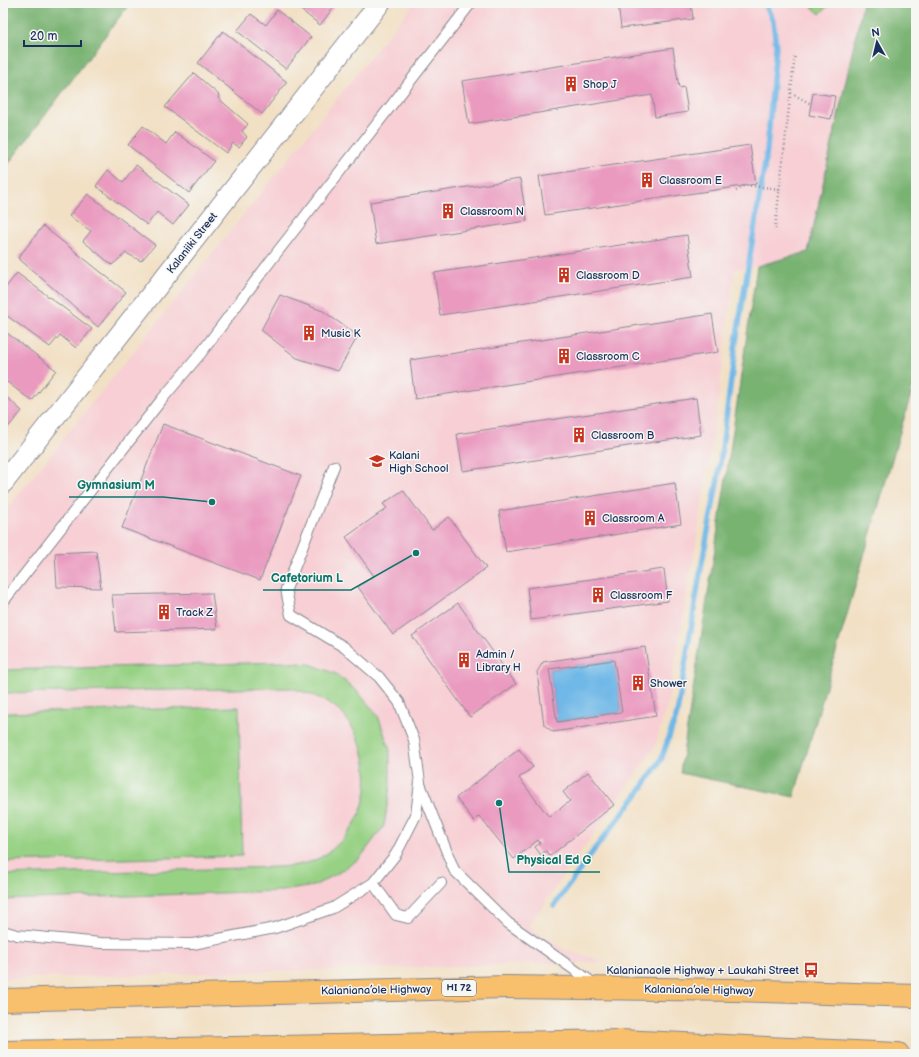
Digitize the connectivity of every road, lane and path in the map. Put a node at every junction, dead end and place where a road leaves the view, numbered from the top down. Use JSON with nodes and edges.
{"nodes":[{"id":1,"x":380,"y":3,"type":"edge"},
{"id":2,"x":470,"y":3,"type":"edge"},
{"id":3,"x":795,"y":55,"type":"dead end"},
{"id":4,"x":791,"y":93,"type":"junction"},
{"id":5,"x":811,"y":104,"type":"dead end"},
{"id":6,"x":779,"y":190,"type":"junction"},
{"id":7,"x":736,"y":191,"type":"dead end"},
{"id":8,"x":775,"y":229,"type":"dead end"},
{"id":9,"x":334,"y":466,"type":"dead end"},
{"id":10,"x":3,"y":483,"type":"edge"},
{"id":11,"x":3,"y":602,"type":"edge"},
{"id":12,"x":420,"y":782,"type":"junction"},
{"id":13,"x":373,"y":883,"type":"junction"},
{"id":14,"x":441,"y":883,"type":"dead end"},
{"id":15,"x":3,"y":931,"type":"edge"},
{"id":16,"x":601,"y":988,"type":"junction"},
{"id":17,"x":916,"y":996,"type":"edge"},
{"id":18,"x":3,"y":1000,"type":"edge"},
{"id":19,"x":3,"y":1052,"type":"edge"},
{"id":20,"x":155,"y":1052,"type":"edge"},
{"id":21,"x":898,"y":1054,"type":"edge"}],
"edges":[{"from":1,"to":10,"type":"street","name":"Kalaniiki Street"},
{"from":2,"to":11,"type":"lane"},
{"from":3,"to":4,"type":"path"},
{"from":4,"to":5,"type":"path"},
{"from":4,"to":6,"type":"path"},
{"from":6,"to":7,"type":"path"},
{"from":6,"to":8,"type":"path"},
{"from":9,"to":12,"type":"lane"},
{"from":12,"to":13,"type":"lane"},
{"from":12,"to":16,"type":"lane"},
{"from":13,"to":14,"type":"lane"},
{"from":13,"to":15,"type":"lane"},
{"from":16,"to":17,"type":"highway","name":"Kalaniana’ole Highway","number":"HI 72"},
{"from":16,"to":18,"type":"highway","name":"Kalaniana’ole Highway","number":"HI 72"},
{"from":19,"to":20,"type":"highway"},
{"from":20,"to":21,"type":"highway"}]}
